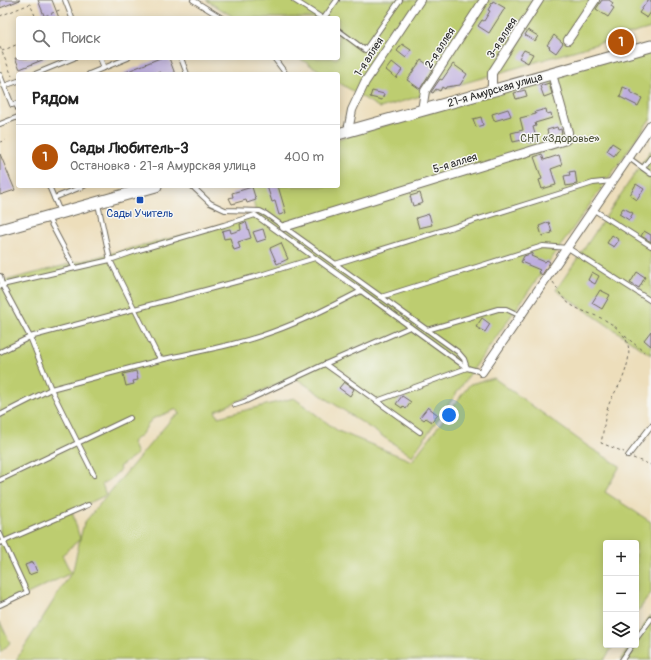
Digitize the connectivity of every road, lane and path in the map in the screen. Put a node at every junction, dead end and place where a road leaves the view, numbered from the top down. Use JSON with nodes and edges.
{"nodes":[{"id":1,"x":65,"y":0,"type":"edge"},
{"id":2,"x":193,"y":0,"type":"edge"},
{"id":3,"x":294,"y":0,"type":"edge"},
{"id":4,"x":337,"y":0,"type":"edge"},
{"id":5,"x":400,"y":0,"type":"edge"},
{"id":6,"x":420,"y":0,"type":"edge"},
{"id":7,"x":484,"y":0,"type":"edge"},
{"id":8,"x":539,"y":0,"type":"edge"},
{"id":9,"x":596,"y":0,"type":"edge"},
{"id":10,"x":68,"y":7,"type":"junction"},
{"id":11,"x":0,"y":16,"type":"edge"},
{"id":12,"x":35,"y":16,"type":"edge"},
{"id":13,"x":45,"y":16,"type":"edge"},
{"id":14,"x":71,"y":16,"type":"edge"},
{"id":15,"x":219,"y":16,"type":"edge"},
{"id":16,"x":320,"y":16,"type":"edge"},
{"id":17,"x":325,"y":16,"type":"edge"},
{"id":18,"x":340,"y":31,"type":"edge"},
{"id":19,"x":568,"y":40,"type":"dead end"},
{"id":20,"x":16,"y":45,"type":"edge"},
{"id":21,"x":651,"y":46,"type":"edge"},
{"id":22,"x":0,"y":47,"type":"edge"},
{"id":23,"x":2,"y":51,"type":"junction"},
{"id":24,"x":69,"y":60,"type":"edge"},
{"id":25,"x":101,"y":60,"type":"edge"},
{"id":26,"x":123,"y":60,"type":"edge"},
{"id":27,"x":181,"y":60,"type":"edge"},
{"id":28,"x":275,"y":60,"type":"edge"},
{"id":29,"x":104,"y":68,"type":"junction"},
{"id":30,"x":40,"y":72,"type":"edge"},
{"id":31,"x":94,"y":72,"type":"edge"},
{"id":32,"x":186,"y":72,"type":"edge"},
{"id":33,"x":284,"y":72,"type":"edge"},
{"id":34,"x":552,"y":74,"type":"junction"},
{"id":35,"x":0,"y":75,"type":"edge"},
{"id":36,"x":16,"y":82,"type":"edge"},
{"id":37,"x":4,"y":86,"type":"junction"},
{"id":38,"x":492,"y":91,"type":"junction"},
{"id":39,"x":16,"y":103,"type":"edge"},
{"id":40,"x":422,"y":110,"type":"junction"},
{"id":41,"x":16,"y":118,"type":"edge"},
{"id":42,"x":0,"y":124,"type":"edge"},
{"id":43,"x":651,"y":125,"type":"edge"},
{"id":44,"x":343,"y":132,"type":"edge"},
{"id":45,"x":6,"y":140,"type":"dead end"},
{"id":46,"x":0,"y":142,"type":"edge"},
{"id":47,"x":651,"y":157,"type":"edge"},
{"id":48,"x":629,"y":158,"type":"junction"},
{"id":49,"x":643,"y":168,"type":"junction"},
{"id":50,"x":651,"y":174,"type":"edge"},
{"id":51,"x":613,"y":181,"type":"junction"},
{"id":52,"x":50,"y":188,"type":"edge"},
{"id":53,"x":79,"y":188,"type":"edge"},
{"id":54,"x":149,"y":188,"type":"edge"},
{"id":55,"x":194,"y":188,"type":"edge"},
{"id":56,"x":54,"y":198,"type":"junction"},
{"id":57,"x":97,"y":202,"type":"junction"},
{"id":58,"x":594,"y":210,"type":"junction"},
{"id":59,"x":60,"y":212,"type":"junction"},
{"id":60,"x":47,"y":216,"type":"junction"},
{"id":61,"x":284,"y":227,"type":"junction"},
{"id":62,"x":0,"y":230,"type":"edge"},
{"id":63,"x":651,"y":246,"type":"edge"},
{"id":64,"x":568,"y":248,"type":"junction"},
{"id":65,"x":315,"y":258,"type":"junction"},
{"id":66,"x":110,"y":260,"type":"junction"},
{"id":67,"x":335,"y":264,"type":"junction"},
{"id":68,"x":74,"y":267,"type":"junction"},
{"id":69,"x":0,"y":276,"type":"edge"},
{"id":70,"x":547,"y":276,"type":"junction"},
{"id":71,"x":1,"y":285,"type":"edge"},
{"id":72,"x":361,"y":291,"type":"junction"},
{"id":73,"x":381,"y":297,"type":"junction"},
{"id":74,"x":651,"y":301,"type":"edge"},
{"id":75,"x":135,"y":309,"type":"junction"},
{"id":76,"x":521,"y":316,"type":"junction"},
{"id":77,"x":410,"y":327,"type":"junction"},
{"id":78,"x":427,"y":330,"type":"junction"},
{"id":79,"x":624,"y":335,"type":"junction"},
{"id":80,"x":30,"y":337,"type":"junction"},
{"id":81,"x":0,"y":352,"type":"edge"},
{"id":82,"x":644,"y":352,"type":"dead end"},
{"id":83,"x":164,"y":359,"type":"junction"},
{"id":84,"x":325,"y":364,"type":"junction"},
{"id":85,"x":467,"y":368,"type":"junction"},
{"id":86,"x":482,"y":372,"type":"joint"},
{"id":87,"x":51,"y":389,"type":"junction"},
{"id":88,"x":377,"y":401,"type":"junction"},
{"id":89,"x":235,"y":405,"type":"dead end"},
{"id":90,"x":0,"y":415,"type":"edge"},
{"id":91,"x":130,"y":418,"type":"dead end"},
{"id":92,"x":651,"y":426,"type":"edge"},
{"id":93,"x":420,"y":432,"type":"dead end"},
{"id":94,"x":78,"y":444,"type":"junction"},
{"id":95,"x":628,"y":456,"type":"junction"},
{"id":96,"x":651,"y":465,"type":"edge"},
{"id":97,"x":94,"y":475,"type":"dead end"},
{"id":98,"x":0,"y":480,"type":"edge"},
{"id":99,"x":88,"y":505,"type":"dead end"},
{"id":100,"x":0,"y":534,"type":"edge"},
{"id":101,"x":2,"y":542,"type":"edge"},
{"id":102,"x":0,"y":605,"type":"edge"},
{"id":103,"x":651,"y":619,"type":"edge"},
{"id":104,"x":639,"y":635,"type":"edge"},
{"id":105,"x":630,"y":648,"type":"edge"},
{"id":106,"x":622,"y":660,"type":"edge"}],
"edges":[{"from":1,"to":10,"type":"lane"},
{"from":2,"to":15,"type":"lane"},
{"from":3,"to":16,"type":"lane"},
{"from":4,"to":17,"type":"lane"},
{"from":5,"to":18,"type":"lane"},
{"from":6,"to":44,"type":"street","name":"1-я аллея"},
{"from":7,"to":40,"type":"street","name":"2-я аллея"},
{"from":8,"to":38,"type":"street","name":"3-я аллея"},
{"from":9,"to":19,"type":"street"},
{"from":10,"to":13,"type":"path"},
{"from":10,"to":14,"type":"lane"},
{"from":11,"to":12,"type":"path"},
{"from":20,"to":23,"type":"path"},
{"from":21,"to":34,"type":"main road","name":"21-я Амурская улица"},
{"from":22,"to":23,"type":"path"},
{"from":23,"to":36,"type":"path"},
{"from":24,"to":30,"type":"lane"},
{"from":25,"to":29,"type":"lane"},
{"from":26,"to":29,"type":"lane"},
{"from":27,"to":32,"type":"lane"},
{"from":28,"to":33,"type":"lane"},
{"from":29,"to":31,"type":"lane"},
{"from":34,"to":38,"type":"main road","name":"21-я Амурская улица"},
{"from":34,"to":61,"type":"street","name":"5-я аллея"},
{"from":35,"to":37,"type":"lane"},
{"from":36,"to":37,"type":"lane"},
{"from":37,"to":39,"type":"lane"},
{"from":38,"to":40,"type":"main road","name":"21-я Амурская улица"},
{"from":40,"to":44,"type":"main road","name":"21-я Амурская улица"},
{"from":41,"to":42,"type":"lane"},
{"from":43,"to":48,"type":"street"},
{"from":45,"to":46,"type":"path"},
{"from":47,"to":49,"type":"lane"},
{"from":48,"to":49,"type":"lane"},
{"from":48,"to":51,"type":"street"},
{"from":49,"to":50,"type":"lane"},
{"from":51,"to":58,"type":"street"},
{"from":51,"to":67,"type":"lane"},
{"from":52,"to":56,"type":"lane"},
{"from":53,"to":56,"type":"lane"},
{"from":54,"to":57,"type":"main road"},
{"from":55,"to":61,"type":"lane"},
{"from":56,"to":59,"type":"lane"},
{"from":57,"to":59,"type":"main road"},
{"from":57,"to":66,"type":"lane"},
{"from":58,"to":63,"type":"lane"},
{"from":58,"to":64,"type":"street"},
{"from":59,"to":60,"type":"main road"},
{"from":60,"to":62,"type":"main road"},
{"from":60,"to":68,"type":"lane"},
{"from":61,"to":67,"type":"lane"},
{"from":64,"to":70,"type":"street"},
{"from":64,"to":73,"type":"lane"},
{"from":64,"to":74,"type":"lane"},
{"from":65,"to":66,"type":"lane"},
{"from":65,"to":72,"type":"lane"},
{"from":65,"to":75,"type":"lane"},
{"from":66,"to":68,"type":"lane"},
{"from":66,"to":75,"type":"lane"},
{"from":67,"to":73,"type":"lane"},
{"from":68,"to":71,"type":"lane"},
{"from":69,"to":71,"type":"lane"},
{"from":70,"to":76,"type":"street"},
{"from":70,"to":79,"type":"path"},
{"from":71,"to":80,"type":"lane"},
{"from":72,"to":77,"type":"lane"},
{"from":72,"to":83,"type":"lane"},
{"from":73,"to":78,"type":"lane"},
{"from":75,"to":80,"type":"lane"},
{"from":75,"to":83,"type":"lane"},
{"from":76,"to":78,"type":"lane"},
{"from":76,"to":86,"type":"street"},
{"from":77,"to":84,"type":"lane"},
{"from":77,"to":85,"type":"lane"},
{"from":78,"to":85,"type":"lane"},
{"from":79,"to":82,"type":"path"},
{"from":79,"to":95,"type":"path"},
{"from":80,"to":81,"type":"lane"},
{"from":80,"to":87,"type":"lane"},
{"from":83,"to":87,"type":"lane"},
{"from":84,"to":88,"type":"lane"},
{"from":84,"to":89,"type":"lane"},
{"from":85,"to":86,"type":"lane"},
{"from":85,"to":88,"type":"lane"},
{"from":87,"to":90,"type":"lane"},
{"from":87,"to":94,"type":"lane"},
{"from":88,"to":93,"type":"lane"},
{"from":91,"to":94,"type":"lane"},
{"from":92,"to":95,"type":"lane"},
{"from":94,"to":97,"type":"lane"},
{"from":94,"to":98,"type":"lane"},
{"from":95,"to":96,"type":"path"},
{"from":99,"to":101,"type":"lane"},
{"from":100,"to":101,"type":"lane"},
{"from":101,"to":102,"type":"lane"},
{"from":103,"to":104,"type":"lane"},
{"from":105,"to":106,"type":"lane"}]}
